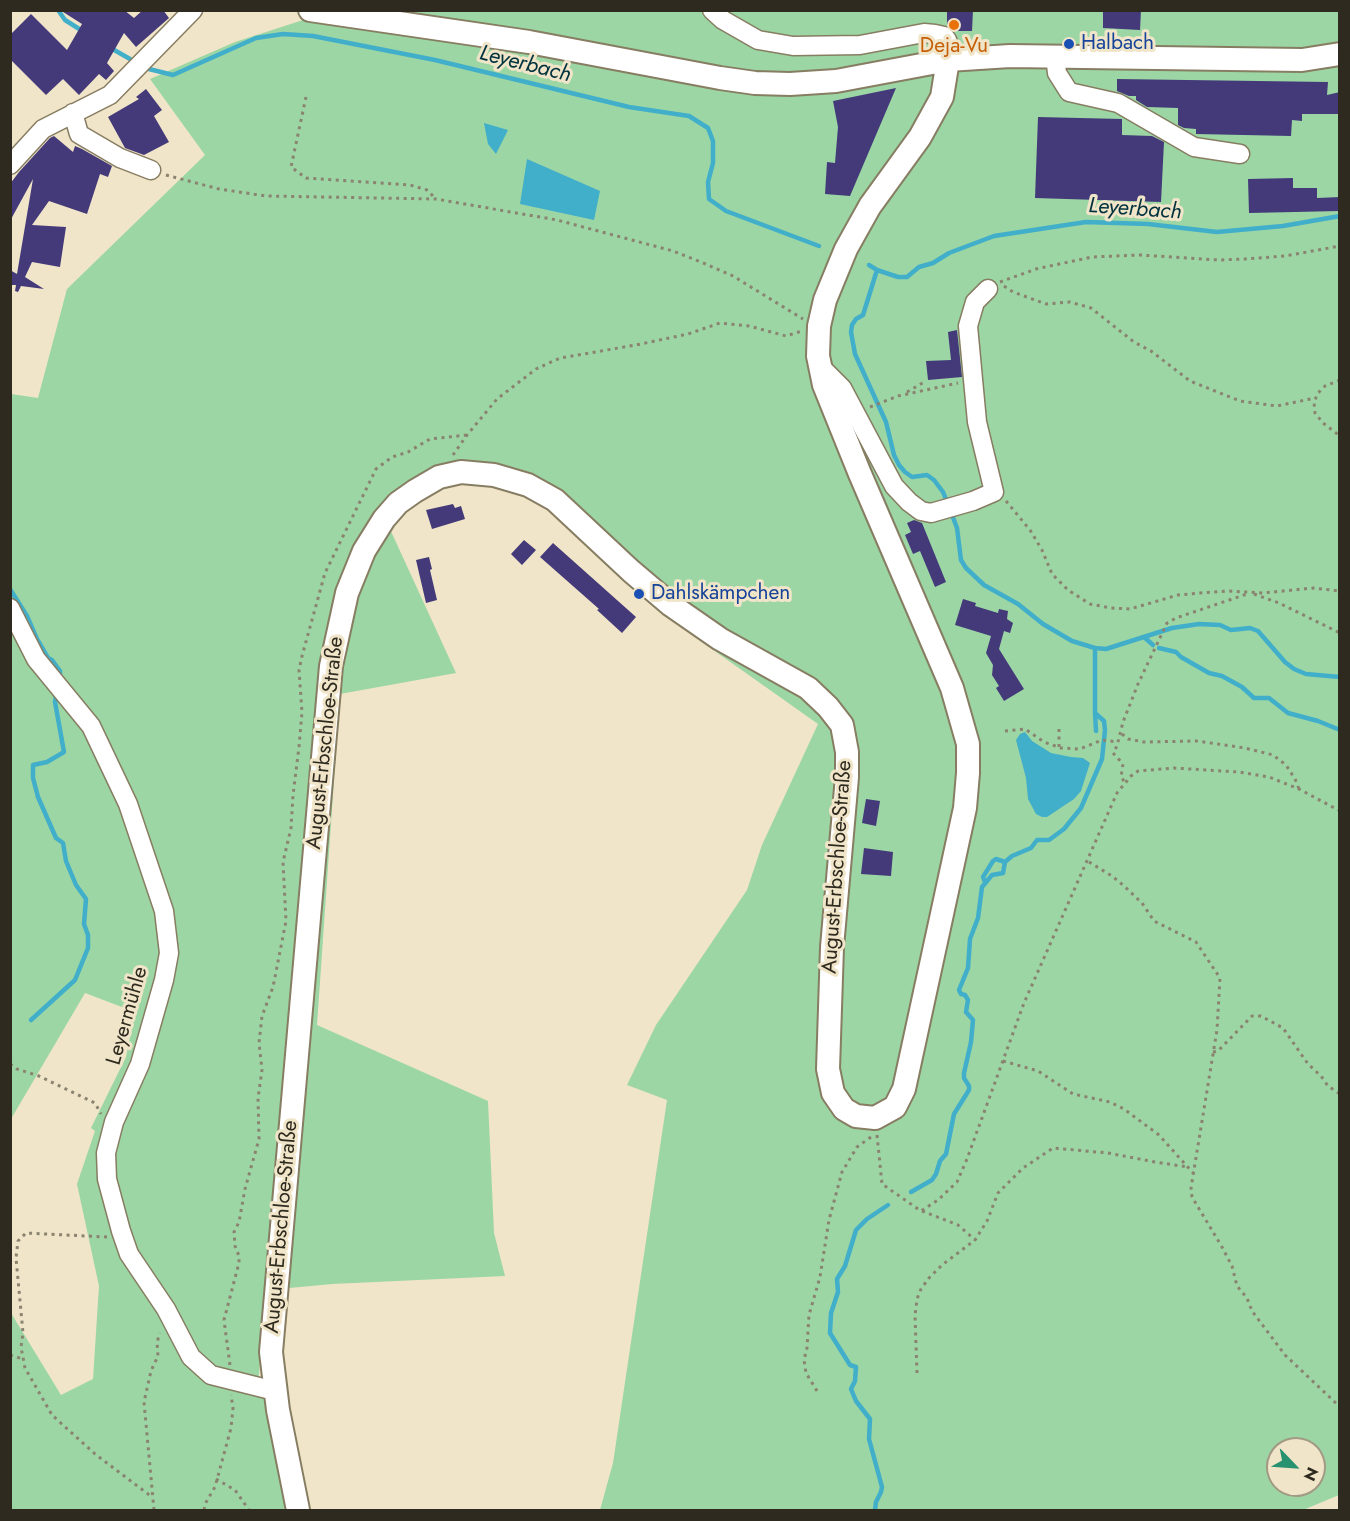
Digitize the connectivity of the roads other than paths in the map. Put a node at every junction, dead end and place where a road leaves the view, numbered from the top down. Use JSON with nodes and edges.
{"nodes":[{"id":1,"x":193,"y":10,"type":"edge"},
{"id":2,"x":310,"y":10,"type":"edge"},
{"id":3,"x":712,"y":10,"type":"edge"},
{"id":4,"x":1340,"y":54,"type":"edge"},
{"id":5,"x":1055,"y":56,"type":"junction"},
{"id":6,"x":948,"y":60,"type":"junction"},
{"id":7,"x":74,"y":113,"type":"junction"},
{"id":8,"x":1240,"y":154,"type":"dead end"},
{"id":9,"x":10,"y":165,"type":"edge"},
{"id":10,"x":151,"y":170,"type":"road end"},
{"id":11,"x":994,"y":286,"type":"road end"},
{"id":12,"x":820,"y":366,"type":"junction"},
{"id":13,"x":10,"y":608,"type":"edge"},
{"id":14,"x":275,"y":1391,"type":"junction"},
{"id":15,"x":298,"y":1510,"type":"edge"}],
"edges":[{"from":1,"to":7,"type":"street"},
{"from":2,"to":6,"type":"main road"},
{"from":3,"to":6,"type":"street"},
{"from":4,"to":5,"type":"main road"},
{"from":5,"to":6,"type":"main road"},
{"from":5,"to":8,"type":"street"},
{"from":6,"to":12,"type":"main road","name":"August-Erbschloe-Straße"},
{"from":7,"to":9,"type":"street"},
{"from":7,"to":10,"type":"street"},
{"from":11,"to":12,"type":"street"},
{"from":12,"to":14,"type":"main road","name":"August-Erbschloe-Straße"},
{"from":13,"to":14,"type":"street","name":"Leyermühle"},
{"from":14,"to":15,"type":"main road","name":"August-Erbschloe-Straße"}]}
